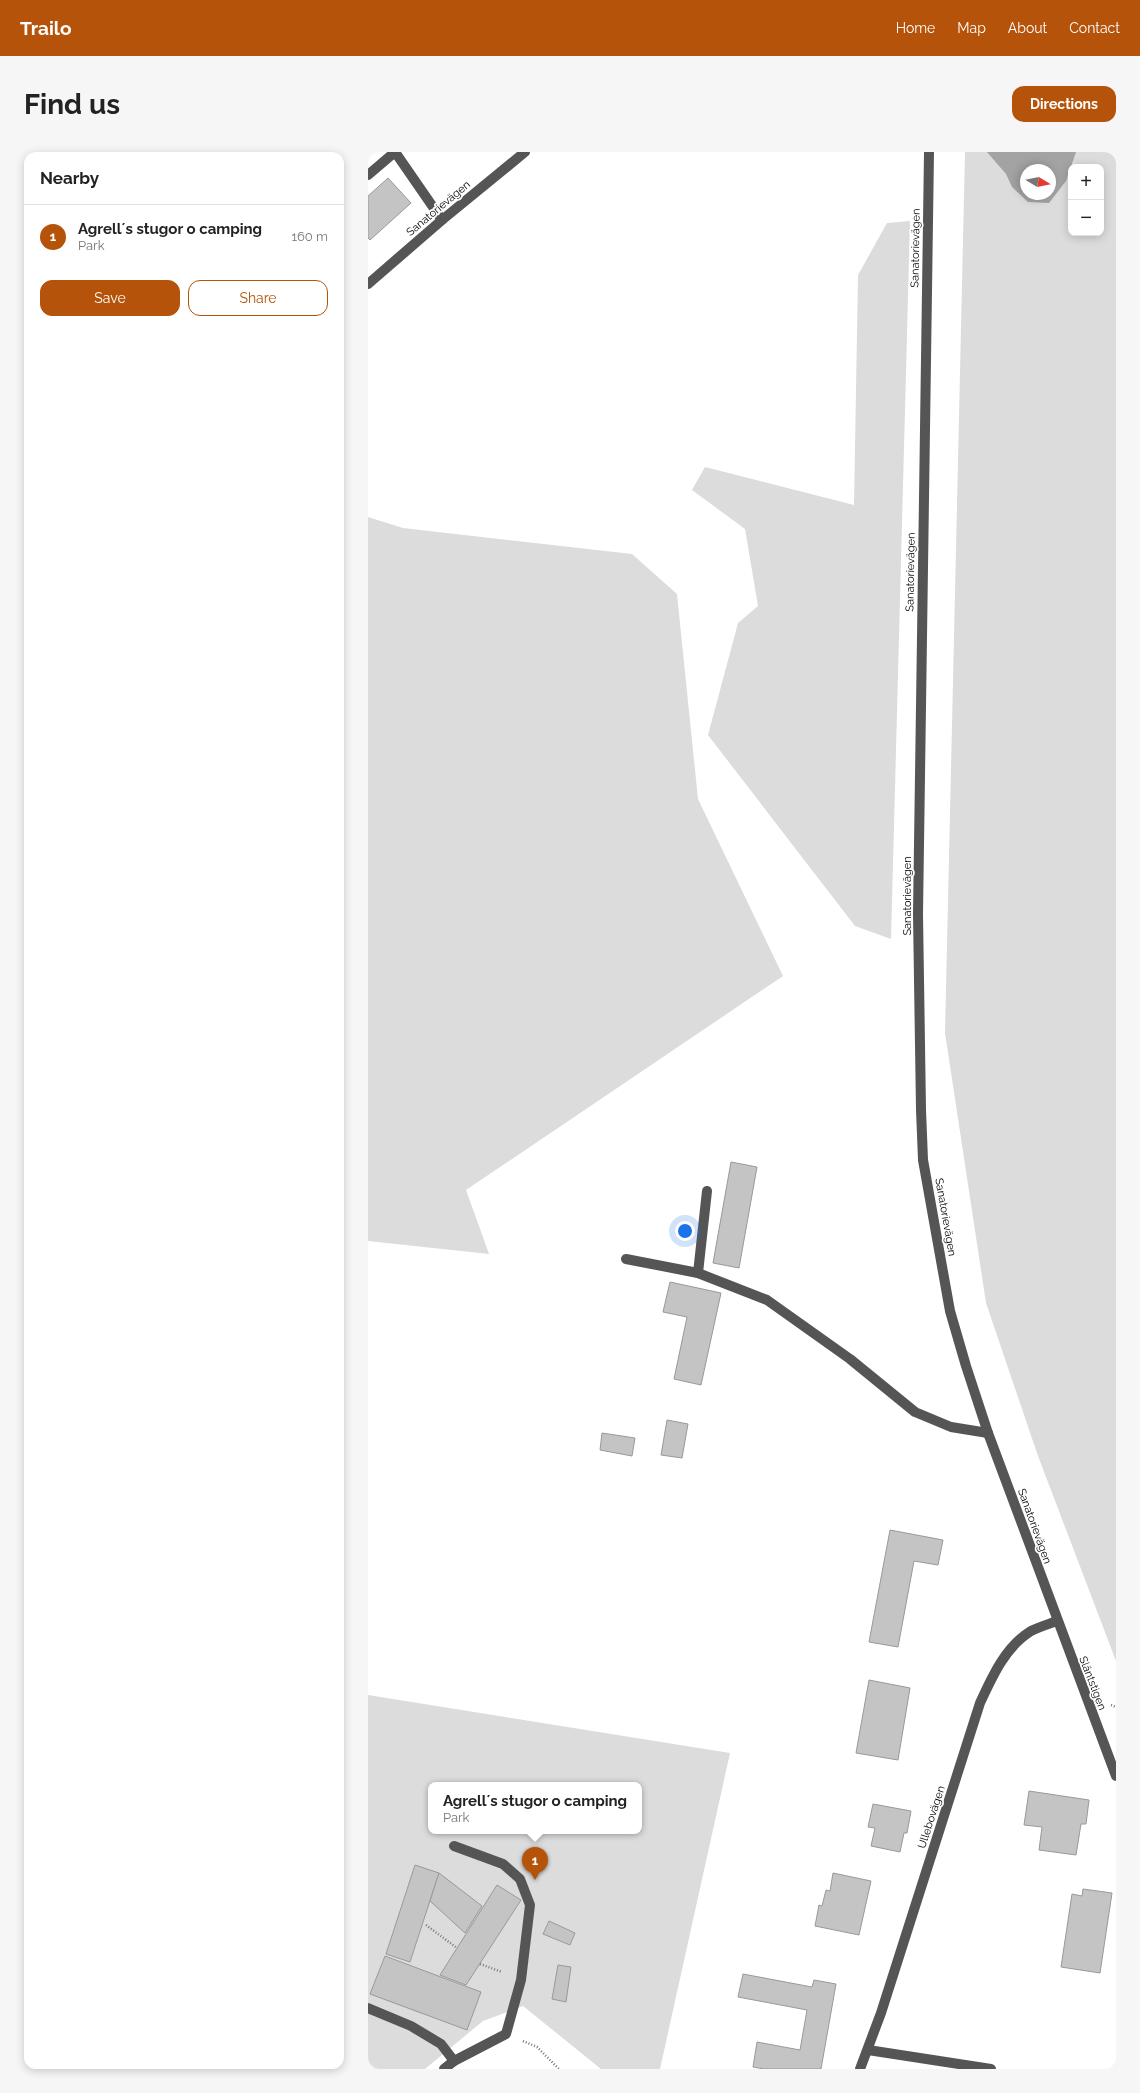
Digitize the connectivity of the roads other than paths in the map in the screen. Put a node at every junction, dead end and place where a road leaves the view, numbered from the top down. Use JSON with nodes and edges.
{"nodes":[{"id":1,"x":395,"y":152,"type":"edge"},
{"id":2,"x":526,"y":152,"type":"edge"},
{"id":3,"x":929,"y":152,"type":"edge"},
{"id":4,"x":368,"y":175,"type":"edge"},
{"id":5,"x":442,"y":220,"type":"junction"},
{"id":6,"x":368,"y":284,"type":"edge"},
{"id":7,"x":707,"y":1191,"type":"dead end"},
{"id":8,"x":626,"y":1259,"type":"dead end"},
{"id":9,"x":698,"y":1274,"type":"junction"},
{"id":10,"x":988,"y":1433,"type":"junction"},
{"id":11,"x":1057,"y":1620,"type":"junction"},
{"id":12,"x":1116,"y":1776,"type":"edge"},
{"id":13,"x":454,"y":1846,"type":"dead end"},
{"id":14,"x":368,"y":2008,"type":"edge"},
{"id":15,"x":868,"y":2050,"type":"junction"},
{"id":16,"x":454,"y":2061,"type":"junction"},
{"id":17,"x":444,"y":2069,"type":"edge"},
{"id":18,"x":860,"y":2069,"type":"edge"},
{"id":19,"x":991,"y":2069,"type":"edge"}],
"edges":[{"from":1,"to":4,"type":"street"},
{"from":1,"to":5,"type":"street"},
{"from":2,"to":5,"type":"street","name":"Sanatorievägen"},
{"from":3,"to":10,"type":"street","name":"Sanatorievägen"},
{"from":5,"to":6,"type":"street","name":"Sanatorievägen"},
{"from":7,"to":9,"type":"street"},
{"from":8,"to":9,"type":"street"},
{"from":9,"to":10,"type":"street"},
{"from":10,"to":11,"type":"street","name":"Sanatorievägen"},
{"from":11,"to":12,"type":"street","name":"Släntstigen"},
{"from":11,"to":15,"type":"street","name":"Ullebovägen"},
{"from":13,"to":16,"type":"street"},
{"from":14,"to":16,"type":"street"},
{"from":15,"to":18,"type":"street","name":"Ullebovägen"},
{"from":15,"to":19,"type":"street"},
{"from":16,"to":17,"type":"street"}]}
